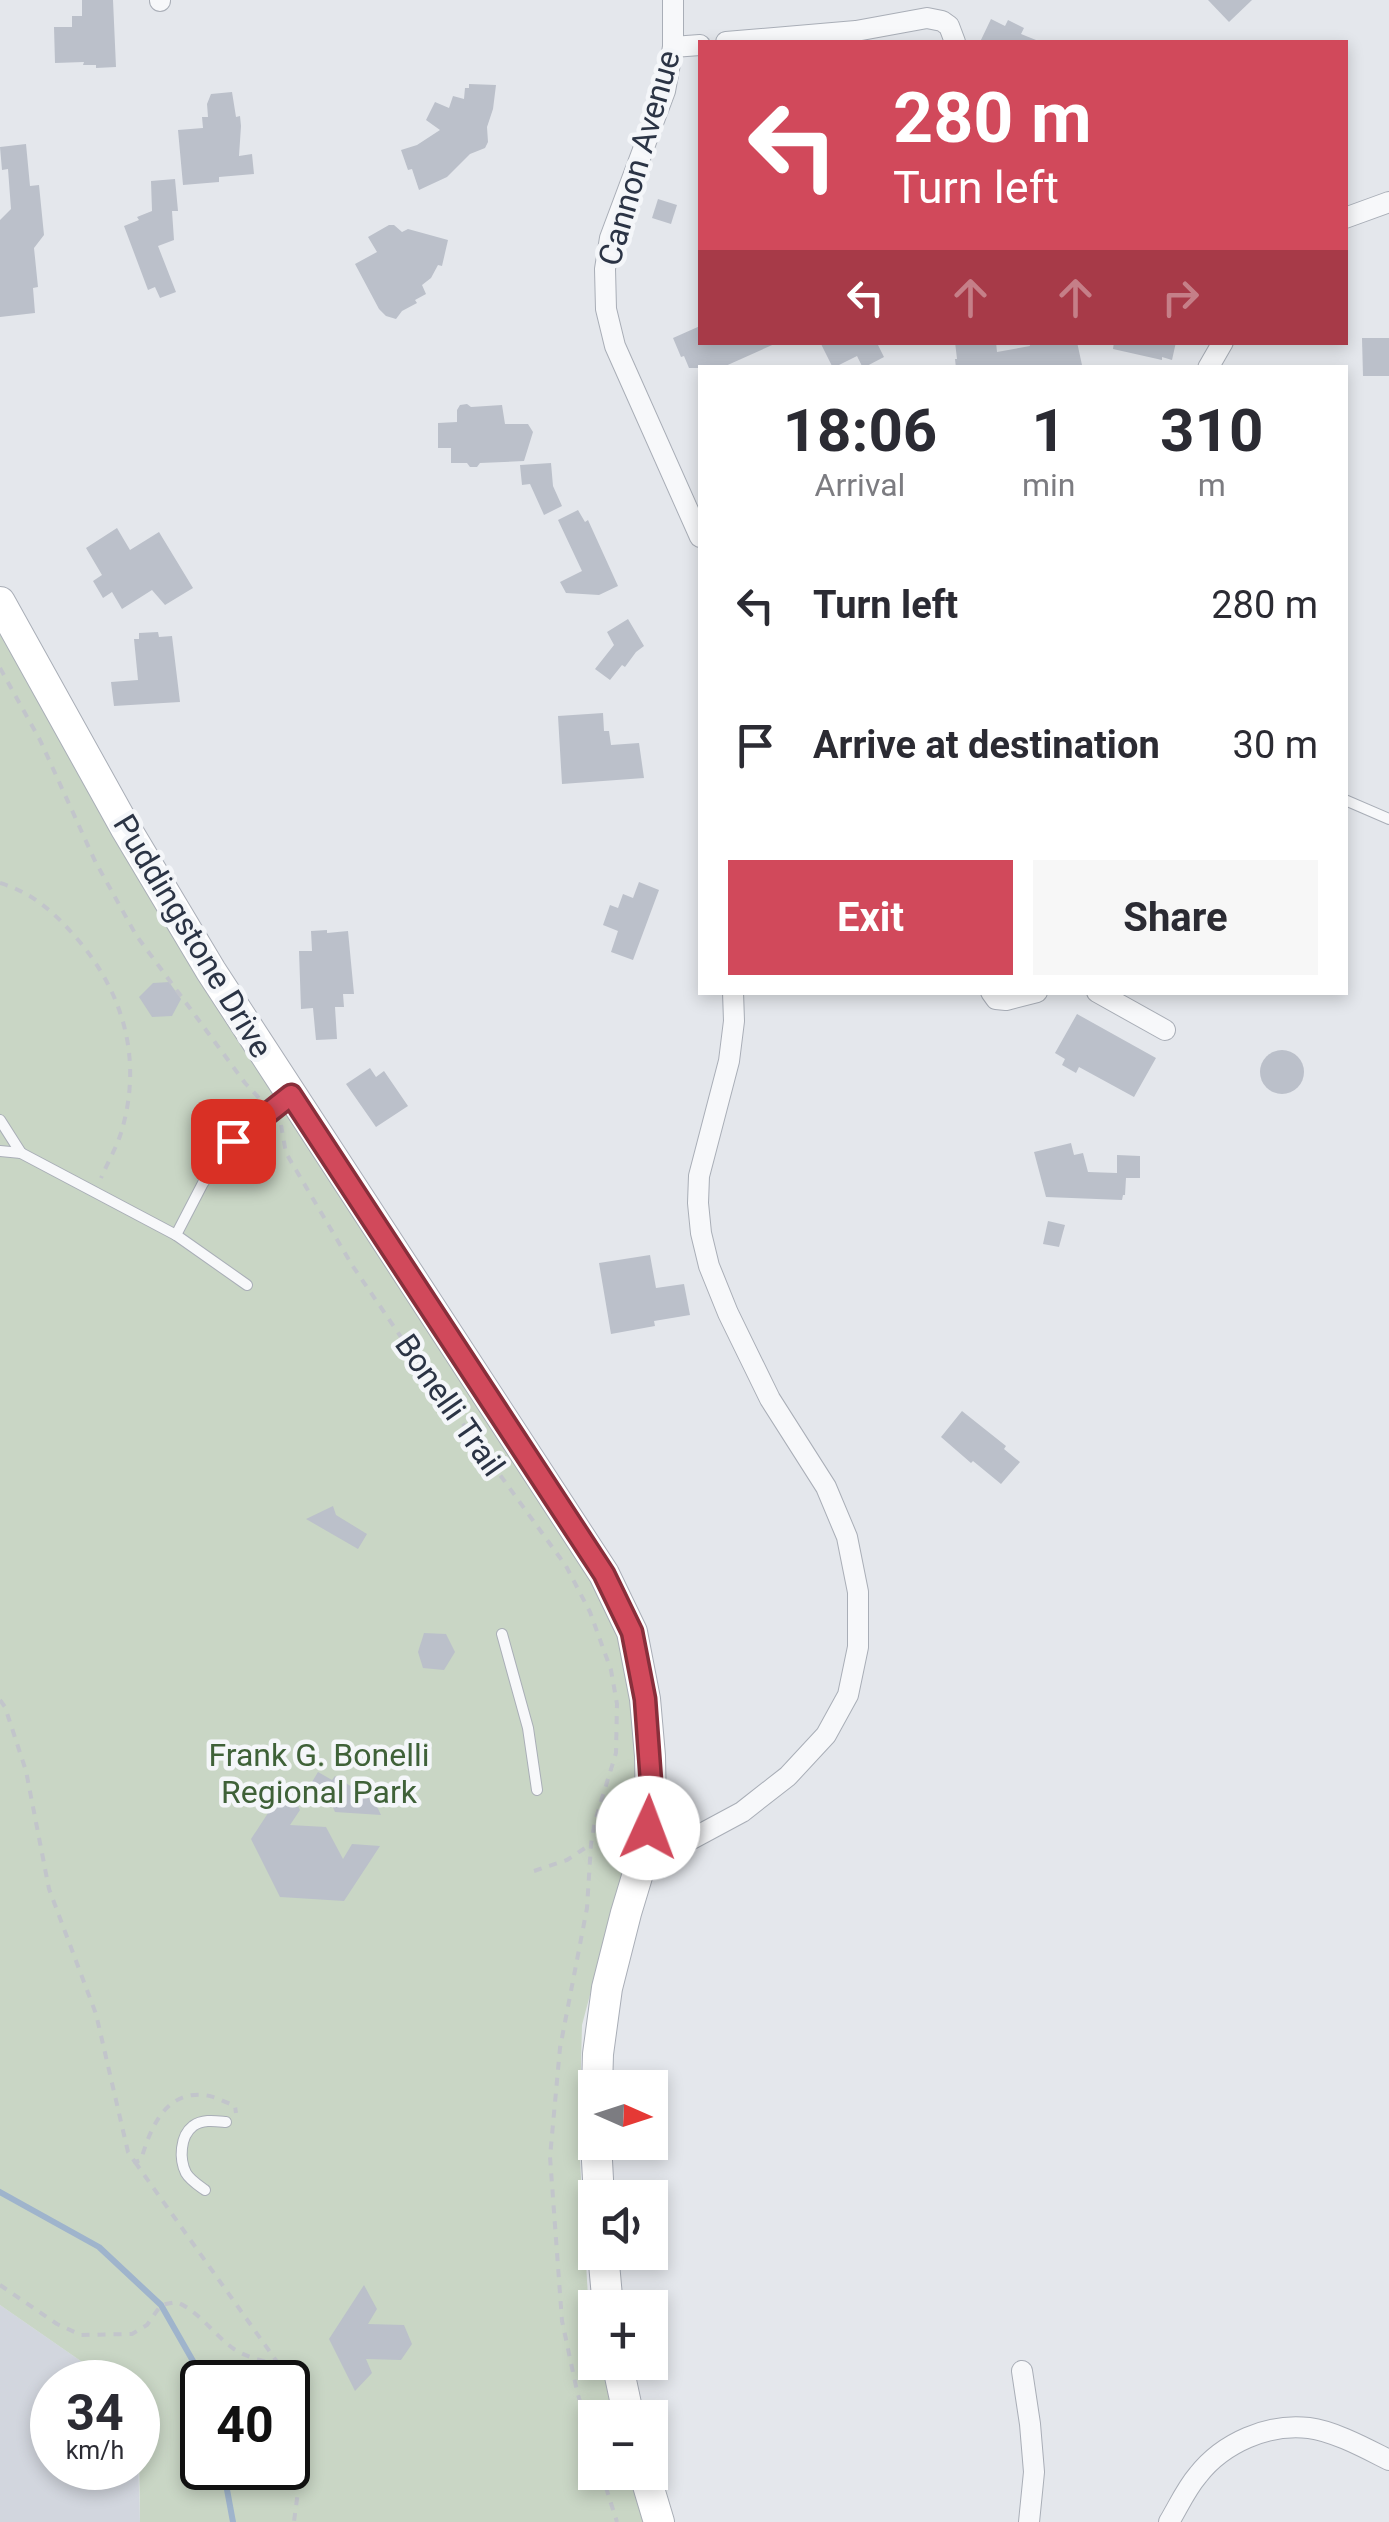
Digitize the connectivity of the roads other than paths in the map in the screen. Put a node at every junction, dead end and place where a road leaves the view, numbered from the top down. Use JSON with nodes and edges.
{"nodes":[{"id":1,"x":673,"y":0,"type":"edge"},
{"id":2,"x":748,"y":40,"type":"edge"},
{"id":3,"x":955,"y":40,"type":"edge"},
{"id":4,"x":698,"y":45,"type":"edge"},
{"id":5,"x":673,"y":47,"type":"junction"},
{"id":6,"x":1389,"y":202,"type":"edge"},
{"id":7,"x":1348,"y":217,"type":"edge"},
{"id":8,"x":698,"y":533,"type":"edge"},
{"id":9,"x":0,"y":602,"type":"edge"},
{"id":10,"x":1348,"y":801,"type":"edge"},
{"id":11,"x":1389,"y":819,"type":"edge"},
{"id":12,"x":733,"y":995,"type":"edge"},
{"id":13,"x":993,"y":995,"type":"edge"},
{"id":14,"x":1025,"y":995,"type":"edge"},
{"id":15,"x":1102,"y":995,"type":"edge"},
{"id":16,"x":1165,"y":1030,"type":"dead end"},
{"id":17,"x":281,"y":1103,"type":"junction"},
{"id":18,"x":0,"y":1120,"type":"edge"},
{"id":19,"x":0,"y":1151,"type":"edge"},
{"id":20,"x":21,"y":1153,"type":"junction"},
{"id":21,"x":176,"y":1234,"type":"junction"},
{"id":22,"x":247,"y":1285,"type":"dead end"},
{"id":23,"x":502,"y":1634,"type":"dead end"},
{"id":24,"x":537,"y":1790,"type":"dead end"},
{"id":25,"x":646,"y":1850,"type":"junction"},
{"id":26,"x":598,"y":2070,"type":"edge"},
{"id":27,"x":231,"y":2123,"type":"road end"},
{"id":28,"x":205,"y":2190,"type":"dead end"},
{"id":29,"x":1022,"y":2371,"type":"dead end"},
{"id":30,"x":1389,"y":2460,"type":"edge"},
{"id":31,"x":649,"y":2490,"type":"edge"},
{"id":32,"x":658,"y":2522,"type":"edge"},
{"id":33,"x":1029,"y":2522,"type":"edge"},
{"id":34,"x":1168,"y":2522,"type":"edge"}],
"edges":[{"from":1,"to":5,"type":"street","name":"Cannon Avenue"},
{"from":2,"to":3,"type":"street"},
{"from":4,"to":5,"type":"street"},
{"from":5,"to":8,"type":"street","name":"Cannon Avenue"},
{"from":6,"to":7,"type":"street"},
{"from":9,"to":17,"type":"street","name":"Puddingstone Drive"},
{"from":10,"to":11,"type":"lane"},
{"from":12,"to":25,"type":"street"},
{"from":13,"to":14,"type":"street"},
{"from":15,"to":16,"type":"street"},
{"from":17,"to":21,"type":"lane"},
{"from":17,"to":25,"type":"street","name":"Puddingstone Drive"},
{"from":18,"to":20,"type":"lane"},
{"from":19,"to":20,"type":"lane"},
{"from":20,"to":21,"type":"lane"},
{"from":21,"to":22,"type":"lane"},
{"from":23,"to":24,"type":"lane"},
{"from":25,"to":26,"type":"street","name":"Puddingstone Drive"},
{"from":27,"to":28,"type":"lane"},
{"from":29,"to":33,"type":"street"},
{"from":30,"to":34,"type":"street"},
{"from":31,"to":32,"type":"street"}]}
